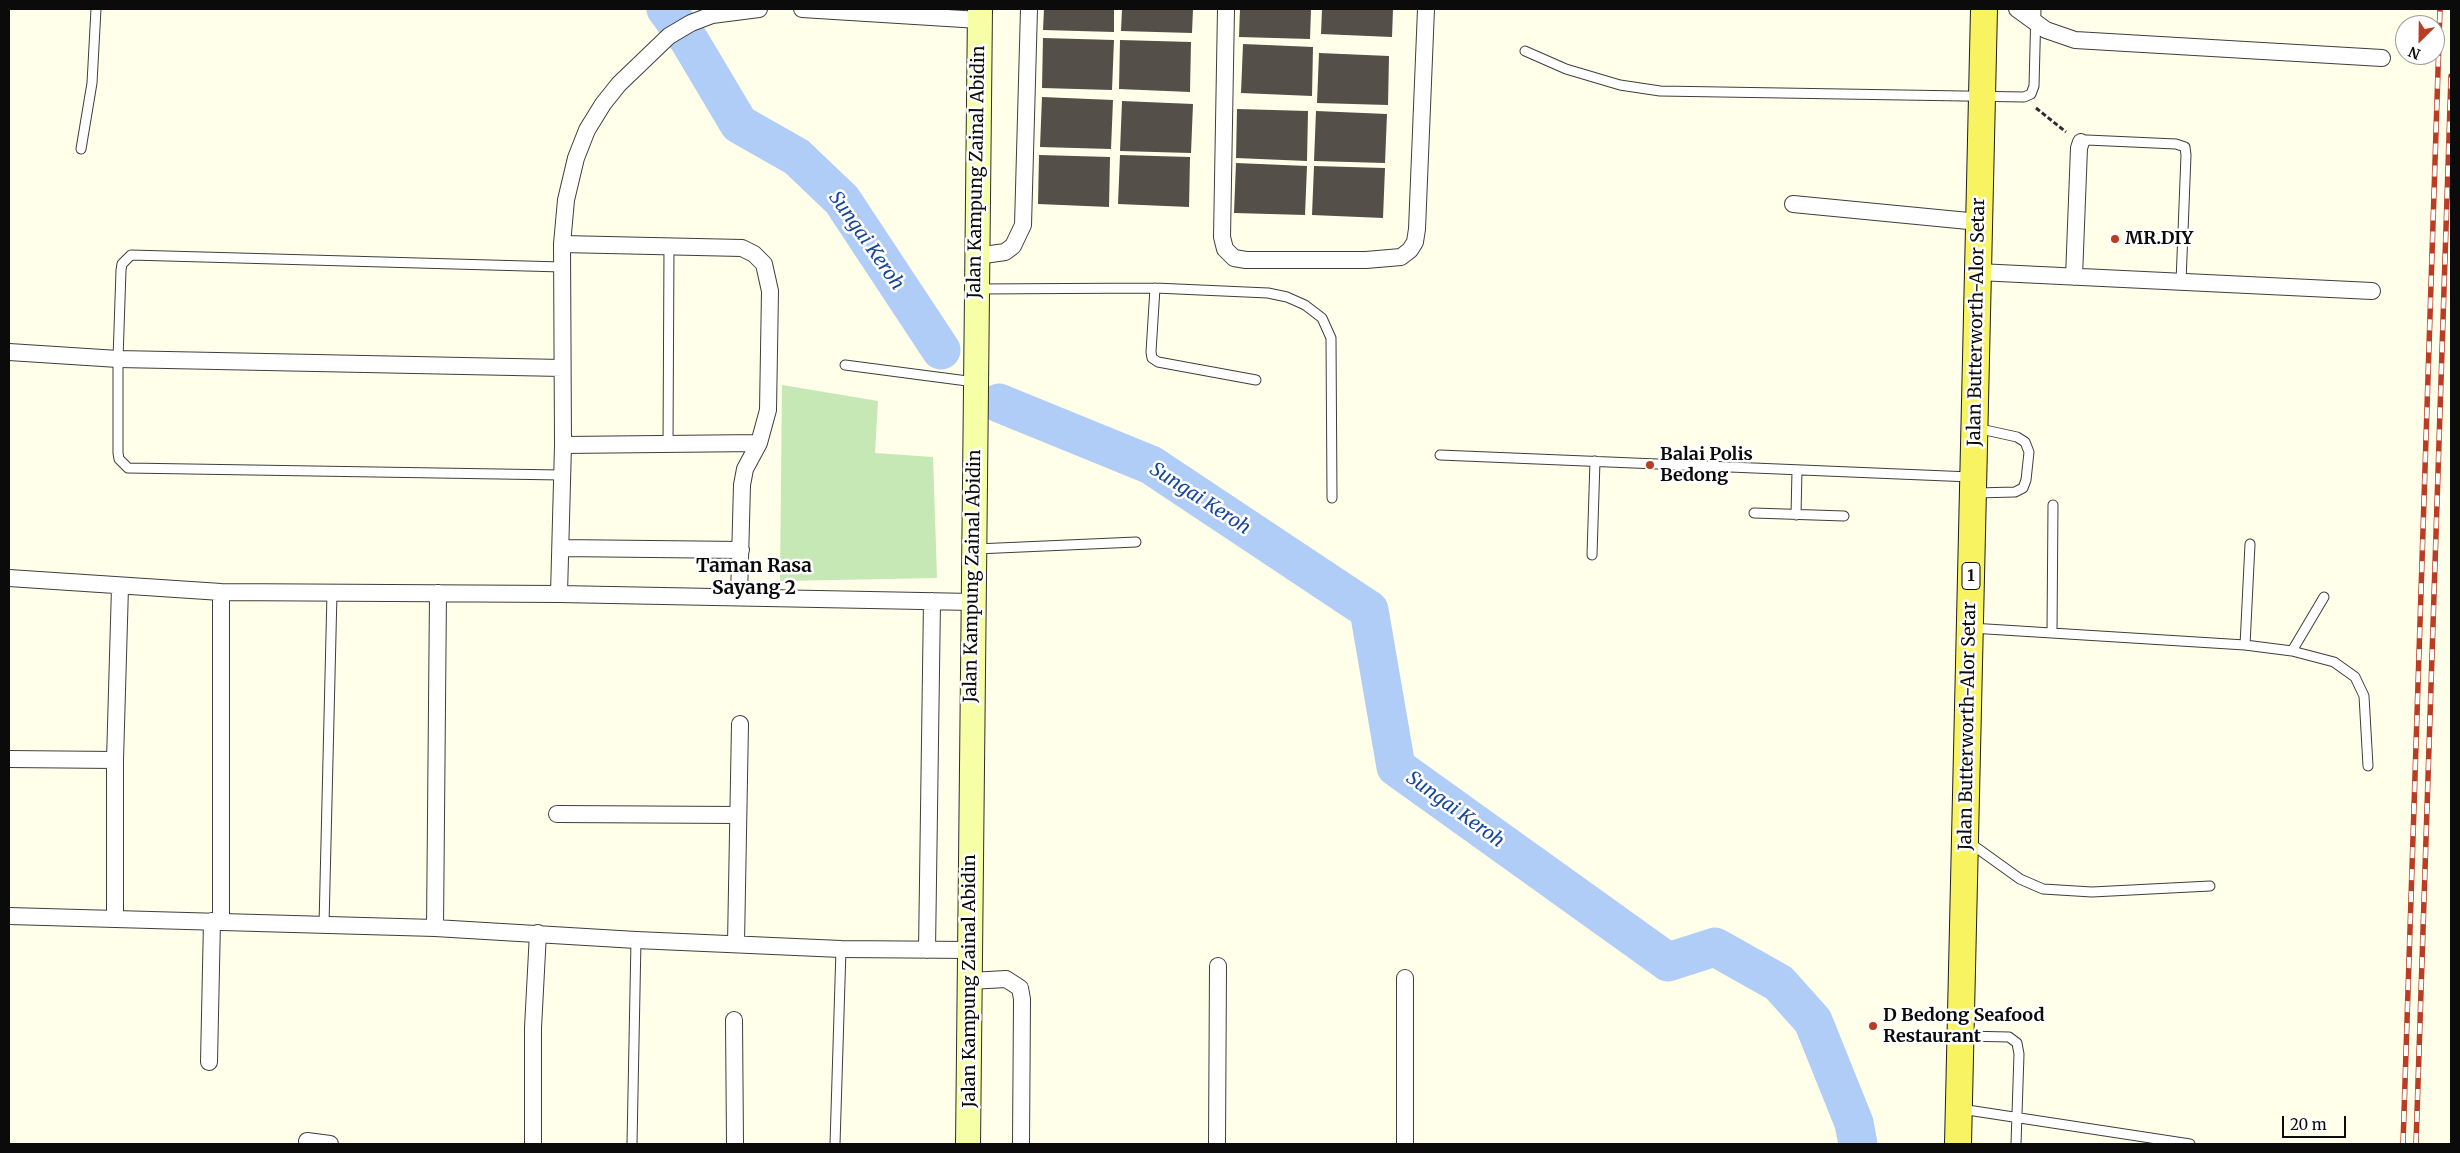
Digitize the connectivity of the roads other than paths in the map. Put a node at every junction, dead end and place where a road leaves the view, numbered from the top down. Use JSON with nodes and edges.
{"nodes":[{"id":1,"x":96,"y":9,"type":"edge"},
{"id":2,"x":759,"y":9,"type":"edge"},
{"id":3,"x":802,"y":9,"type":"edge"},
{"id":4,"x":1029,"y":9,"type":"edge"},
{"id":5,"x":1226,"y":9,"type":"edge"},
{"id":6,"x":1426,"y":9,"type":"edge"},
{"id":7,"x":1984,"y":9,"type":"edge"},
{"id":8,"x":2017,"y":9,"type":"edge"},
{"id":9,"x":979,"y":15,"type":"edge"},
{"id":10,"x":2036,"y":16,"type":"edge"},
{"id":11,"x":1525,"y":51,"type":"dead end"},
{"id":12,"x":2382,"y":58,"type":"dead end"},
{"id":13,"x":1982,"y":95,"type":"junction"},
{"id":14,"x":2081,"y":142,"type":"joint"},
{"id":15,"x":81,"y":149,"type":"dead end"},
{"id":16,"x":1793,"y":204,"type":"dead end"},
{"id":17,"x":1979,"y":222,"type":"junction"},
{"id":18,"x":562,"y":244,"type":"junction"},
{"id":19,"x":669,"y":246,"type":"junction"},
{"id":20,"x":977,"y":256,"type":"junction"},
{"id":21,"x":562,"y":267,"type":"junction"},
{"id":22,"x":1978,"y":272,"type":"junction"},
{"id":23,"x":2074,"y":277,"type":"junction"},
{"id":24,"x":2181,"y":282,"type":"junction"},
{"id":25,"x":1155,"y":288,"type":"junction"},
{"id":26,"x":976,"y":289,"type":"junction"},
{"id":27,"x":2372,"y":292,"type":"dead end"},
{"id":28,"x":9,"y":352,"type":"edge"},
{"id":29,"x":118,"y":358,"type":"junction"},
{"id":30,"x":845,"y":365,"type":"dead end"},
{"id":31,"x":562,"y":368,"type":"junction"},
{"id":32,"x":1256,"y":380,"type":"dead end"},
{"id":33,"x":975,"y":382,"type":"junction"},
{"id":34,"x":1975,"y":427,"type":"junction"},
{"id":35,"x":759,"y":443,"type":"junction"},
{"id":36,"x":563,"y":445,"type":"junction"},
{"id":37,"x":668,"y":445,"type":"junction"},
{"id":38,"x":1440,"y":455,"type":"dead end"},
{"id":39,"x":1595,"y":461,"type":"junction"},
{"id":40,"x":1797,"y":470,"type":"junction"},
{"id":41,"x":561,"y":475,"type":"junction"},
{"id":42,"x":1973,"y":485,"type":"junction"},
{"id":43,"x":1332,"y":498,"type":"dead end"},
{"id":44,"x":2053,"y":505,"type":"dead end"},
{"id":45,"x":1754,"y":513,"type":"dead end"},
{"id":46,"x":1796,"y":515,"type":"junction"},
{"id":47,"x":1844,"y":516,"type":"dead end"},
{"id":48,"x":1136,"y":542,"type":"dead end"},
{"id":49,"x":2250,"y":544,"type":"dead end"},
{"id":50,"x":561,"y":548,"type":"junction"},
{"id":51,"x":974,"y":549,"type":"junction"},
{"id":52,"x":741,"y":550,"type":"junction"},
{"id":53,"x":1592,"y":555,"type":"dead end"},
{"id":54,"x":9,"y":578,"type":"edge"},
{"id":55,"x":120,"y":587,"type":"junction"},
{"id":56,"x":221,"y":592,"type":"junction"},
{"id":57,"x":438,"y":593,"type":"junction"},
{"id":58,"x":332,"y":594,"type":"junction"},
{"id":59,"x":559,"y":594,"type":"junction"},
{"id":60,"x":739,"y":597,"type":"junction"},
{"id":61,"x":2324,"y":597,"type":"dead end"},
{"id":62,"x":932,"y":601,"type":"junction"},
{"id":63,"x":973,"y":602,"type":"junction"},
{"id":64,"x":1970,"y":628,"type":"junction"},
{"id":65,"x":2052,"y":632,"type":"junction"},
{"id":66,"x":2245,"y":645,"type":"junction"},
{"id":67,"x":2292,"y":651,"type":"junction"},
{"id":68,"x":740,"y":724,"type":"dead end"},
{"id":69,"x":9,"y":759,"type":"edge"},
{"id":70,"x":115,"y":760,"type":"junction"},
{"id":71,"x":2368,"y":766,"type":"dead end"},
{"id":72,"x":557,"y":814,"type":"dead end"},
{"id":73,"x":738,"y":815,"type":"junction"},
{"id":74,"x":1965,"y":840,"type":"junction"},
{"id":75,"x":2210,"y":886,"type":"dead end"},
{"id":76,"x":9,"y":916,"type":"edge"},
{"id":77,"x":115,"y":919,"type":"junction"},
{"id":78,"x":216,"y":922,"type":"junction"},
{"id":79,"x":324,"y":925,"type":"junction"},
{"id":80,"x":435,"y":928,"type":"junction"},
{"id":81,"x":538,"y":933,"type":"junction"},
{"id":82,"x":636,"y":940,"type":"junction"},
{"id":83,"x":736,"y":943,"type":"junction"},
{"id":84,"x":841,"y":950,"type":"junction"},
{"id":85,"x":927,"y":950,"type":"junction"},
{"id":86,"x":970,"y":950,"type":"junction"},
{"id":87,"x":1218,"y":966,"type":"dead end"},
{"id":88,"x":1404,"y":978,"type":"dead end"},
{"id":89,"x":970,"y":981,"type":"junction"},
{"id":90,"x":734,"y":1020,"type":"dead end"},
{"id":91,"x":1961,"y":1036,"type":"junction"},
{"id":92,"x":209,"y":1062,"type":"dead end"},
{"id":93,"x":1959,"y":1108,"type":"junction"},
{"id":94,"x":2017,"y":1116,"type":"junction"},
{"id":95,"x":306,"y":1141,"type":"dead end"},
{"id":96,"x":2174,"y":1143,"type":"edge"},
{"id":97,"x":330,"y":1144,"type":"edge"},
{"id":98,"x":533,"y":1144,"type":"edge"},
{"id":99,"x":632,"y":1144,"type":"edge"},
{"id":100,"x":735,"y":1144,"type":"edge"},
{"id":101,"x":835,"y":1144,"type":"edge"},
{"id":102,"x":968,"y":1144,"type":"edge"},
{"id":103,"x":1021,"y":1144,"type":"edge"},
{"id":104,"x":1217,"y":1144,"type":"edge"},
{"id":105,"x":1405,"y":1144,"type":"edge"},
{"id":106,"x":1958,"y":1144,"type":"edge"},
{"id":107,"x":2016,"y":1144,"type":"edge"},
{"id":108,"x":2190,"y":1144,"type":"edge"}],
"edges":[{"from":1,"to":15,"type":"lane"},
{"from":2,"to":18,"type":"street"},
{"from":3,"to":9,"type":"street"},
{"from":4,"to":20,"type":"street"},
{"from":5,"to":6,"type":"street"},
{"from":7,"to":13,"type":"main road","name":"Jalan Butterworth-Alor Setar","number":"1"},
{"from":8,"to":10,"type":"street"},
{"from":9,"to":20,"type":"street","name":"Jalan Kampung Zainal Abidin"},
{"from":10,"to":12,"type":"street"},
{"from":10,"to":13,"type":"lane"},
{"from":11,"to":13,"type":"lane"},
{"from":13,"to":17,"type":"main road","name":"Jalan Butterworth-Alor Setar","number":"1"},
{"from":14,"to":23,"type":"street"},
{"from":14,"to":24,"type":"lane"},
{"from":16,"to":17,"type":"street"},
{"from":17,"to":22,"type":"main road","name":"Jalan Butterworth-Alor Setar","number":"1"},
{"from":18,"to":19,"type":"street"},
{"from":18,"to":21,"type":"street"},
{"from":19,"to":35,"type":"street"},
{"from":19,"to":37,"type":"lane"},
{"from":20,"to":26,"type":"street","name":"Jalan Kampung Zainal Abidin"},
{"from":21,"to":29,"type":"lane"},
{"from":21,"to":31,"type":"street"},
{"from":22,"to":23,"type":"street"},
{"from":22,"to":34,"type":"main road","name":"Jalan Butterworth-Alor Setar","number":"1"},
{"from":23,"to":24,"type":"street"},
{"from":24,"to":27,"type":"street"},
{"from":25,"to":26,"type":"lane"},
{"from":25,"to":32,"type":"lane"},
{"from":25,"to":43,"type":"lane"},
{"from":26,"to":33,"type":"street","name":"Jalan Kampung Zainal Abidin"},
{"from":28,"to":29,"type":"street"},
{"from":29,"to":31,"type":"street"},
{"from":29,"to":41,"type":"lane"},
{"from":30,"to":33,"type":"lane"},
{"from":31,"to":36,"type":"street"},
{"from":33,"to":51,"type":"street","name":"Jalan Kampung Zainal Abidin"},
{"from":34,"to":42,"type":"main road","name":"Jalan Butterworth-Alor Setar","number":"1"},
{"from":34,"to":42,"type":"lane"},
{"from":35,"to":37,"type":"street"},
{"from":35,"to":52,"type":"street"},
{"from":36,"to":37,"type":"street"},
{"from":36,"to":41,"type":"street"},
{"from":38,"to":39,"type":"lane"},
{"from":39,"to":40,"type":"lane"},
{"from":39,"to":53,"type":"lane"},
{"from":40,"to":42,"type":"lane"},
{"from":40,"to":46,"type":"lane"},
{"from":41,"to":50,"type":"street"},
{"from":42,"to":64,"type":"main road","name":"Jalan Butterworth-Alor Setar","number":"1"},
{"from":44,"to":65,"type":"lane"},
{"from":45,"to":46,"type":"lane"},
{"from":46,"to":47,"type":"lane"},
{"from":48,"to":51,"type":"lane"},
{"from":49,"to":66,"type":"lane"},
{"from":50,"to":52,"type":"street"},
{"from":50,"to":59,"type":"street"},
{"from":51,"to":63,"type":"street","name":"Jalan Kampung Zainal Abidin"},
{"from":52,"to":60,"type":"street"},
{"from":54,"to":55,"type":"street"},
{"from":55,"to":56,"type":"street"},
{"from":55,"to":70,"type":"street"},
{"from":56,"to":58,"type":"street"},
{"from":56,"to":78,"type":"street"},
{"from":57,"to":58,"type":"street"},
{"from":57,"to":59,"type":"street"},
{"from":57,"to":80,"type":"street"},
{"from":58,"to":79,"type":"lane"},
{"from":59,"to":60,"type":"street"},
{"from":60,"to":62,"type":"street"},
{"from":61,"to":67,"type":"lane"},
{"from":62,"to":63,"type":"street"},
{"from":62,"to":85,"type":"street"},
{"from":63,"to":86,"type":"street","name":"Jalan Kampung Zainal Abidin"},
{"from":64,"to":65,"type":"lane"},
{"from":64,"to":74,"type":"main road","name":"Jalan Butterworth-Alor Setar","number":"1"},
{"from":65,"to":66,"type":"lane"},
{"from":66,"to":67,"type":"lane"},
{"from":67,"to":71,"type":"lane"},
{"from":68,"to":73,"type":"street"},
{"from":69,"to":70,"type":"street"},
{"from":70,"to":77,"type":"street"},
{"from":72,"to":73,"type":"street"},
{"from":73,"to":83,"type":"street"},
{"from":74,"to":75,"type":"lane"},
{"from":74,"to":91,"type":"main road","name":"Jalan Butterworth-Alor Setar","number":"1"},
{"from":76,"to":77,"type":"street"},
{"from":77,"to":78,"type":"street"},
{"from":78,"to":79,"type":"street"},
{"from":78,"to":92,"type":"street"},
{"from":79,"to":80,"type":"street"},
{"from":80,"to":81,"type":"street"},
{"from":81,"to":82,"type":"street"},
{"from":81,"to":98,"type":"street"},
{"from":82,"to":83,"type":"street"},
{"from":82,"to":99,"type":"lane"},
{"from":83,"to":84,"type":"street"},
{"from":84,"to":85,"type":"street"},
{"from":84,"to":101,"type":"lane"},
{"from":85,"to":86,"type":"street"},
{"from":86,"to":89,"type":"street","name":"Jalan Kampung Zainal Abidin"},
{"from":87,"to":104,"type":"street"},
{"from":88,"to":105,"type":"street"},
{"from":89,"to":102,"type":"street","name":"Jalan Kampung Zainal Abidin"},
{"from":89,"to":103,"type":"street"},
{"from":90,"to":100,"type":"street"},
{"from":91,"to":93,"type":"main road","name":"Jalan Butterworth-Alor Setar","number":"1"},
{"from":91,"to":94,"type":"lane"},
{"from":93,"to":94,"type":"lane"},
{"from":93,"to":106,"type":"main road","name":"Jalan Butterworth-Alor Setar","number":"1"},
{"from":94,"to":96,"type":"lane"},
{"from":94,"to":107,"type":"lane"},
{"from":95,"to":97,"type":"street"},
{"from":96,"to":108,"type":"lane"}]}
